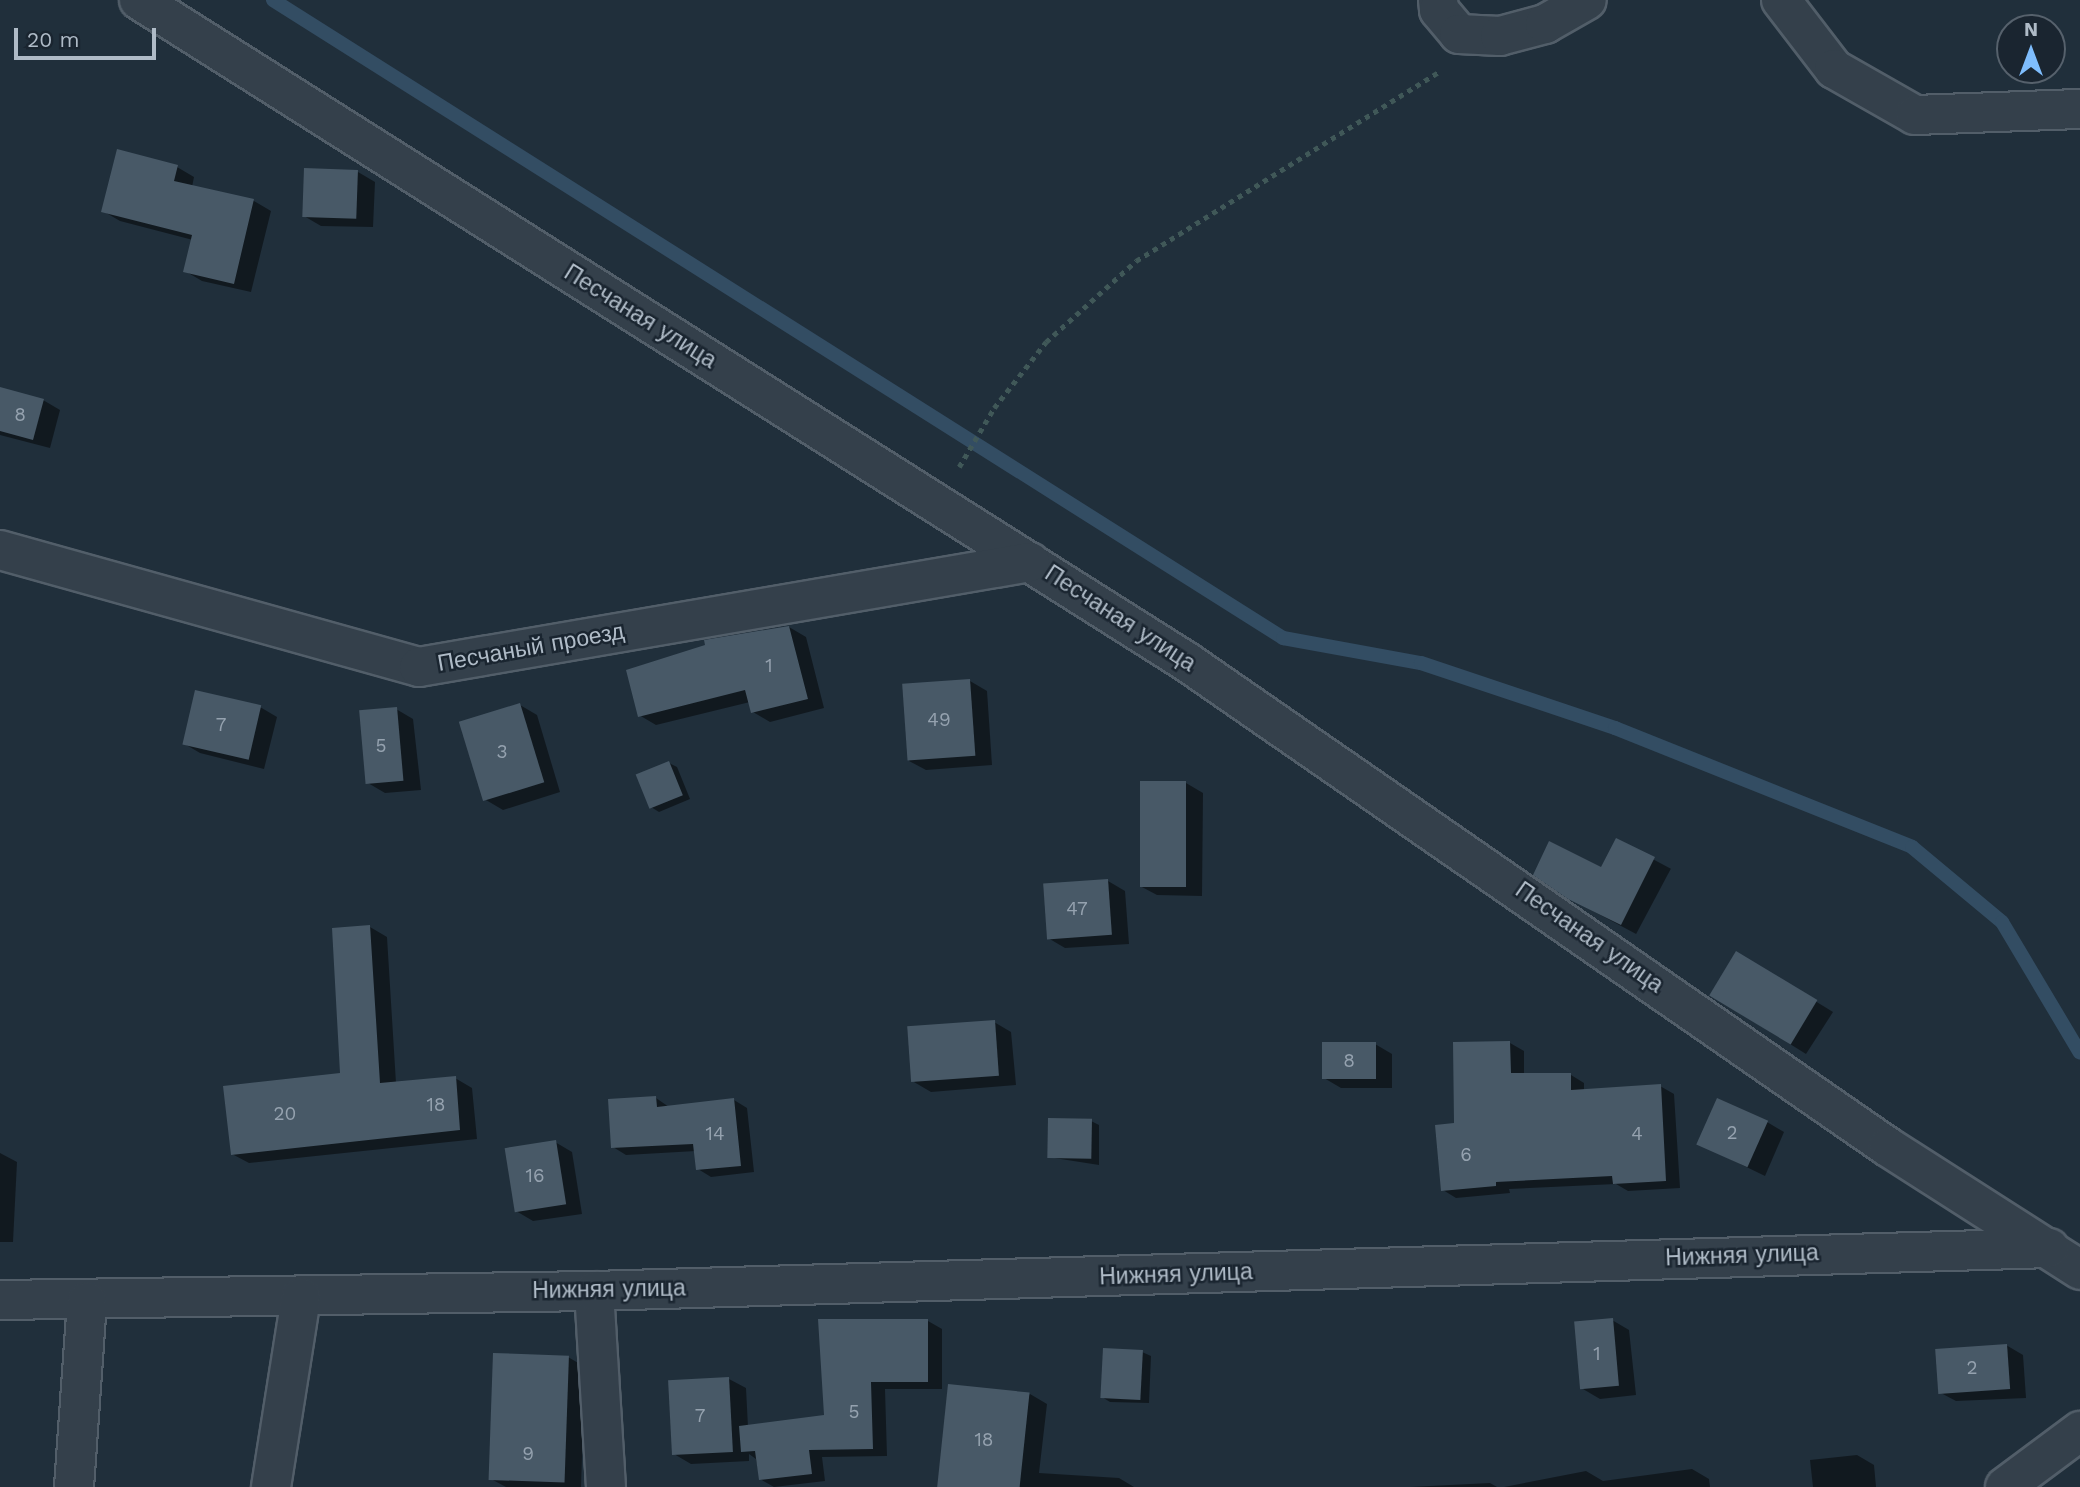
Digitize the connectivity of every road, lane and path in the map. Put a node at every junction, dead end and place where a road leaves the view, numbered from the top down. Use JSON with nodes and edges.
{"nodes":[{"id":1,"x":139,"y":0,"type":"edge"},
{"id":2,"x":1438,"y":0,"type":"edge"},
{"id":3,"x":1587,"y":0,"type":"edge"},
{"id":4,"x":1781,"y":0,"type":"edge"},
{"id":5,"x":1443,"y":69,"type":"dead end"},
{"id":6,"x":2080,"y":110,"type":"edge"},
{"id":7,"x":962,"y":463,"type":"dead end"},
{"id":8,"x":0,"y":550,"type":"edge"},
{"id":9,"x":1030,"y":562,"type":"junction"},
{"id":10,"x":2049,"y":1248,"type":"junction"},
{"id":11,"x":2080,"y":1270,"type":"edge"},
{"id":12,"x":594,"y":1291,"type":"junction"},
{"id":13,"x":302,"y":1297,"type":"junction"},
{"id":14,"x":0,"y":1300,"type":"edge"},
{"id":15,"x":87,"y":1301,"type":"junction"},
{"id":16,"x":2080,"y":1431,"type":"edge"},
{"id":17,"x":74,"y":1487,"type":"edge"},
{"id":18,"x":271,"y":1487,"type":"edge"},
{"id":19,"x":606,"y":1487,"type":"edge"},
{"id":20,"x":2005,"y":1487,"type":"edge"}],
"edges":[{"from":1,"to":9,"type":"street","name":"Песчаная улица"},
{"from":2,"to":3,"type":"street"},
{"from":4,"to":6,"type":"street"},
{"from":5,"to":7,"type":"path"},
{"from":8,"to":9,"type":"street","name":"Песчаный проезд"},
{"from":9,"to":10,"type":"street","name":"Песчаная улица"},
{"from":10,"to":11,"type":"street","name":"Песчаная улица"},
{"from":10,"to":12,"type":"street","name":"Нижняя улица"},
{"from":12,"to":13,"type":"street","name":"Нижняя улица"},
{"from":12,"to":19,"type":"street"},
{"from":13,"to":15,"type":"street","name":"Нижняя улица"},
{"from":13,"to":18,"type":"street"},
{"from":14,"to":15,"type":"street","name":"Нижняя улица"},
{"from":15,"to":17,"type":"street"},
{"from":16,"to":20,"type":"street"}]}
